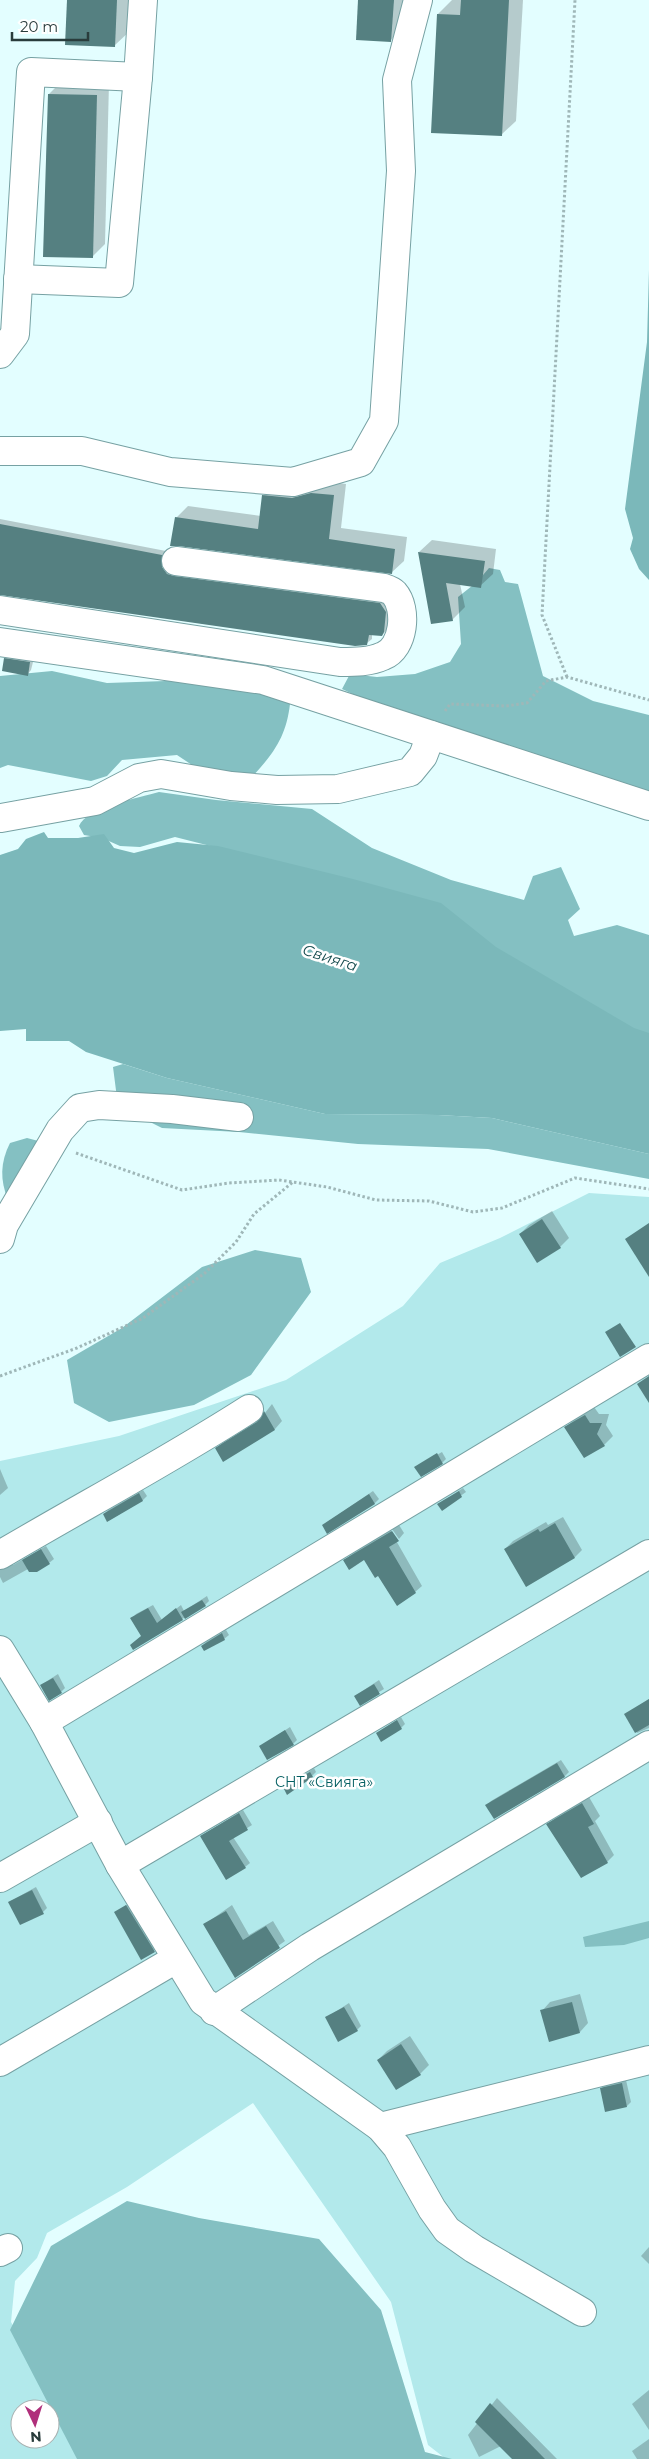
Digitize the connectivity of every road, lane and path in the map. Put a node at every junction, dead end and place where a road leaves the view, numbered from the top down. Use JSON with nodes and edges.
{"nodes":[{"id":1,"x":143,"y":0,"type":"edge"},
{"id":2,"x":418,"y":0,"type":"edge"},
{"id":3,"x":575,"y":0,"type":"edge"},
{"id":4,"x":138,"y":77,"type":"junction"},
{"id":5,"x":18,"y":279,"type":"junction"},
{"id":6,"x":0,"y":354,"type":"edge"},
{"id":7,"x":0,"y":451,"type":"edge"},
{"id":8,"x":176,"y":561,"type":"dead end"},
{"id":9,"x":0,"y":610,"type":"edge"},
{"id":10,"x":0,"y":642,"type":"edge"},
{"id":11,"x":567,"y":677,"type":"junction"},
{"id":12,"x":649,"y":700,"type":"edge"},
{"id":13,"x":431,"y":735,"type":"junction"},
{"id":14,"x":649,"y":806,"type":"edge"},
{"id":15,"x":1,"y":818,"type":"edge"},
{"id":16,"x":239,"y":1118,"type":"dead end"},
{"id":17,"x":46,"y":1155,"type":"junction"},
{"id":18,"x":293,"y":1182,"type":"junction"},
{"id":19,"x":649,"y":1189,"type":"edge"},
{"id":20,"x":1,"y":1225,"type":"edge"},
{"id":21,"x":649,"y":1358,"type":"edge"},
{"id":22,"x":0,"y":1376,"type":"edge"},
{"id":23,"x":248,"y":1409,"type":"dead end"},
{"id":24,"x":649,"y":1554,"type":"edge"},
{"id":25,"x":0,"y":1555,"type":"edge"},
{"id":26,"x":0,"y":1650,"type":"edge"},
{"id":27,"x":9,"y":1683,"type":"edge"},
{"id":28,"x":44,"y":1722,"type":"junction"},
{"id":29,"x":649,"y":1744,"type":"edge"},
{"id":30,"x":98,"y":1822,"type":"junction"},
{"id":31,"x":120,"y":1865,"type":"junction"},
{"id":32,"x":0,"y":1878,"type":"edge"},
{"id":33,"x":176,"y":1959,"type":"junction"},
{"id":34,"x":214,"y":2011,"type":"junction"},
{"id":35,"x":649,"y":2060,"type":"edge"},
{"id":36,"x":0,"y":2062,"type":"edge"},
{"id":37,"x":380,"y":2127,"type":"junction"},
{"id":38,"x":582,"y":2312,"type":"dead end"}],
"edges":[{"from":1,"to":4,"type":"street"},
{"from":2,"to":7,"type":"street"},
{"from":3,"to":11,"type":"path"},
{"from":4,"to":5,"type":"street"},
{"from":4,"to":5,"type":"street"},
{"from":5,"to":6,"type":"street"},
{"from":8,"to":9,"type":"street"},
{"from":10,"to":13,"type":"street"},
{"from":11,"to":12,"type":"path"},
{"from":11,"to":13,"type":"path"},
{"from":13,"to":14,"type":"street"},
{"from":13,"to":15,"type":"street"},
{"from":16,"to":17,"type":"street"},
{"from":17,"to":18,"type":"path"},
{"from":17,"to":20,"type":"street"},
{"from":18,"to":19,"type":"path"},
{"from":18,"to":22,"type":"path"},
{"from":21,"to":28,"type":"street"},
{"from":23,"to":25,"type":"street"},
{"from":24,"to":31,"type":"street"},
{"from":26,"to":27,"type":"street"},
{"from":27,"to":28,"type":"street"},
{"from":28,"to":30,"type":"street"},
{"from":29,"to":34,"type":"street"},
{"from":30,"to":31,"type":"street"},
{"from":30,"to":32,"type":"street"},
{"from":31,"to":33,"type":"street"},
{"from":33,"to":34,"type":"street"},
{"from":33,"to":36,"type":"street"},
{"from":34,"to":37,"type":"street"},
{"from":35,"to":37,"type":"street"},
{"from":37,"to":38,"type":"street"}]}
